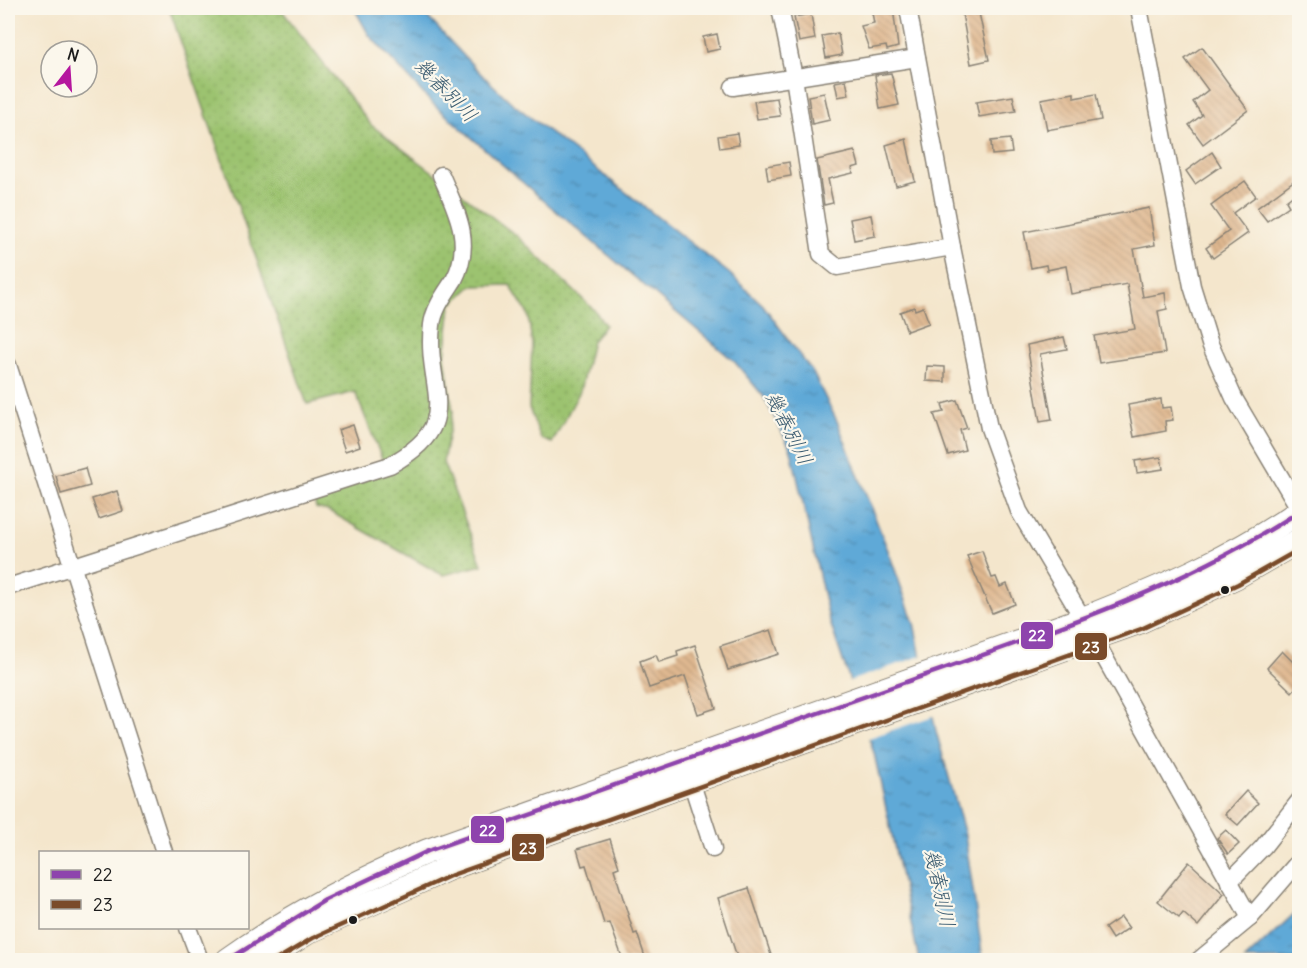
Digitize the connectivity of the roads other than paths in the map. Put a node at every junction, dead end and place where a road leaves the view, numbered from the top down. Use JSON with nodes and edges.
{"nodes":[{"id":1,"x":780,"y":8,"type":"edge"},
{"id":2,"x":908,"y":8,"type":"edge"},
{"id":3,"x":1139,"y":8,"type":"edge"},
{"id":4,"x":917,"y":58,"type":"junction"},
{"id":5,"x":794,"y":77,"type":"junction"},
{"id":6,"x":733,"y":87,"type":"dead end"},
{"id":7,"x":441,"y":175,"type":"dead end"},
{"id":8,"x":952,"y":246,"type":"junction"},
{"id":9,"x":8,"y":365,"type":"edge"},
{"id":10,"x":1299,"y":511,"type":"edge"},
{"id":11,"x":1299,"y":540,"type":"edge"},
{"id":12,"x":72,"y":567,"type":"junction"},
{"id":13,"x":8,"y":587,"type":"edge"},
{"id":14,"x":1089,"y":629,"type":"junction"},
{"id":15,"x":833,"y":719,"type":"junction"},
{"id":16,"x":691,"y":782,"type":"junction"},
{"id":17,"x":1299,"y":800,"type":"edge"},
{"id":18,"x":713,"y":849,"type":"dead end"},
{"id":19,"x":164,"y":851,"type":"edge"},
{"id":20,"x":1299,"y":860,"type":"edge"},
{"id":21,"x":1229,"y":882,"type":"junction"},
{"id":22,"x":1250,"y":918,"type":"junction"},
{"id":23,"x":189,"y":929,"type":"edge"},
{"id":24,"x":200,"y":960,"type":"edge"},
{"id":25,"x":228,"y":960,"type":"edge"},
{"id":26,"x":262,"y":960,"type":"edge"},
{"id":27,"x":1200,"y":960,"type":"edge"}],
"edges":[{"from":1,"to":5,"type":"street"},
{"from":2,"to":4,"type":"street"},
{"from":3,"to":10,"type":"street"},
{"from":4,"to":5,"type":"street"},
{"from":4,"to":8,"type":"street"},
{"from":5,"to":6,"type":"street"},
{"from":5,"to":8,"type":"street"},
{"from":7,"to":12,"type":"street"},
{"from":8,"to":14,"type":"street"},
{"from":9,"to":12,"type":"street"},
{"from":10,"to":14,"type":"highway"},
{"from":11,"to":14,"type":"highway"},
{"from":12,"to":13,"type":"street"},
{"from":12,"to":19,"type":"street"},
{"from":14,"to":15,"type":"highway"},
{"from":14,"to":21,"type":"street"},
{"from":15,"to":16,"type":"highway"},
{"from":15,"to":25,"type":"highway"},
{"from":16,"to":18,"type":"street"},
{"from":16,"to":26,"type":"highway"},
{"from":17,"to":21,"type":"street"},
{"from":20,"to":22,"type":"street"},
{"from":21,"to":22,"type":"street"},
{"from":22,"to":27,"type":"street"},
{"from":23,"to":24,"type":"street"}]}
